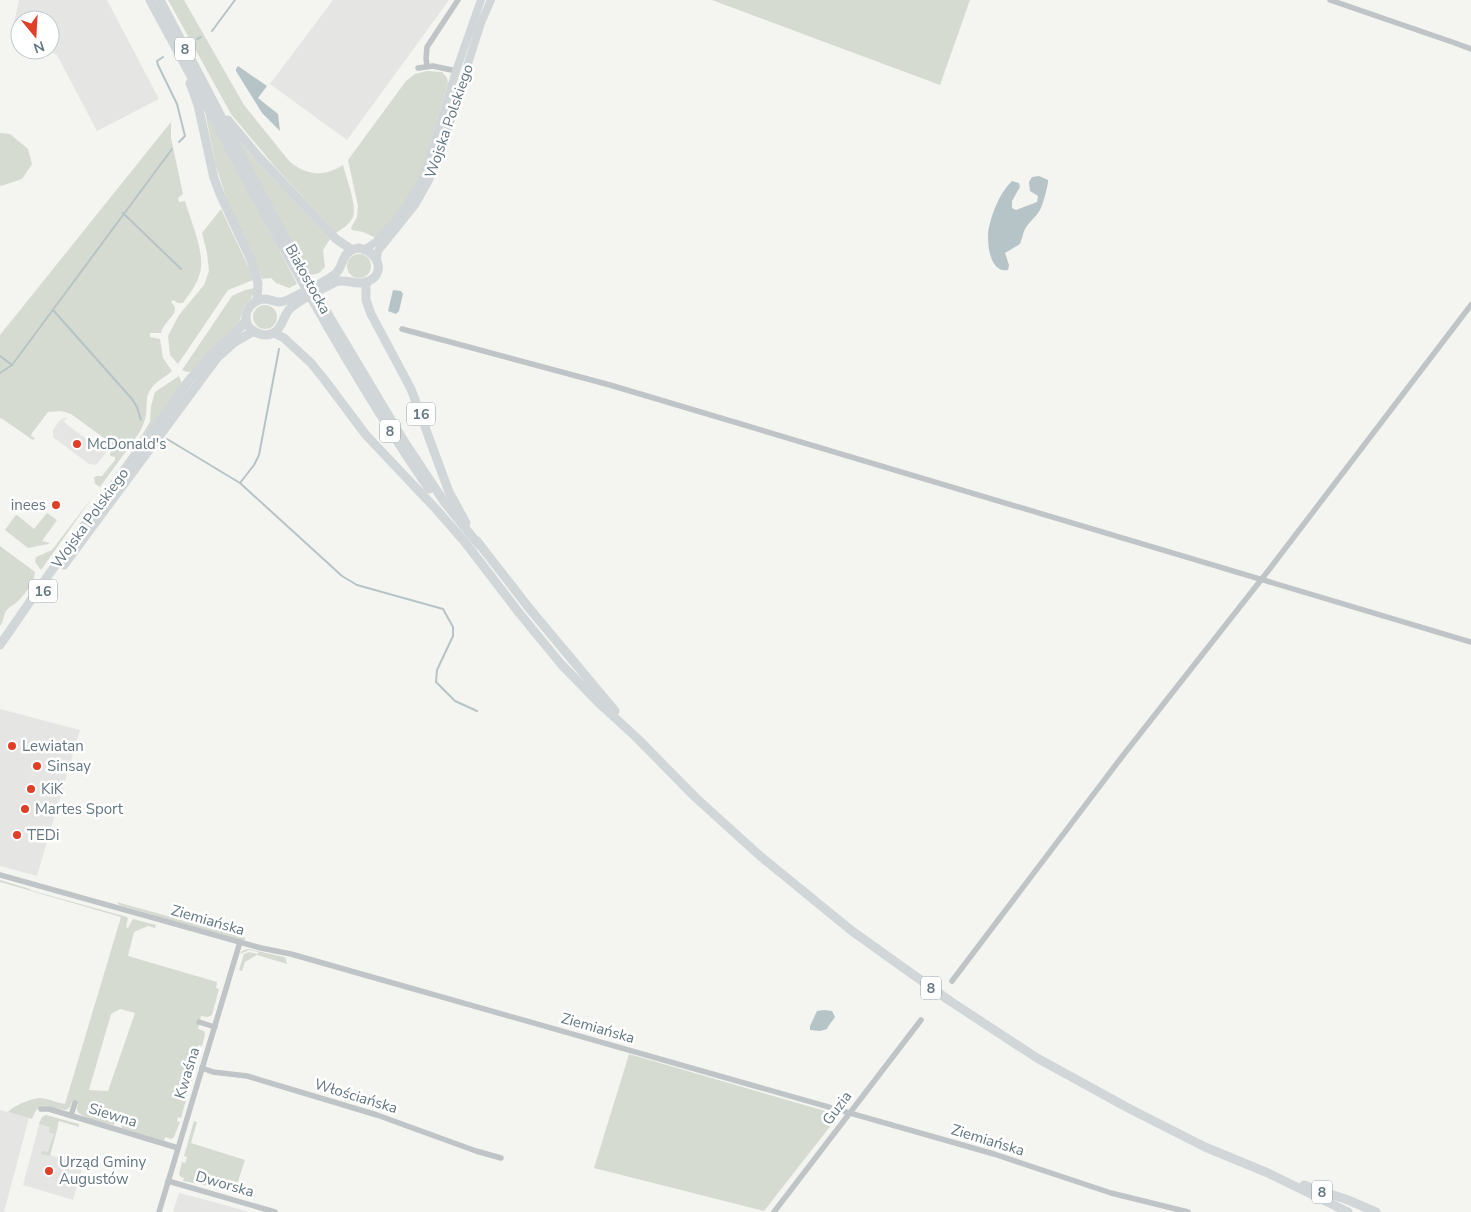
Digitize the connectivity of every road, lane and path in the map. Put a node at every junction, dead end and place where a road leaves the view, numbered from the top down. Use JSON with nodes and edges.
{"nodes":[{"id":1,"x":150,"y":0,"type":"edge"},
{"id":2,"x":160,"y":0,"type":"edge"},
{"id":3,"x":458,"y":0,"type":"edge"},
{"id":4,"x":481,"y":0,"type":"edge"},
{"id":5,"x":491,"y":0,"type":"edge"},
{"id":6,"x":1330,"y":0,"type":"edge"},
{"id":7,"x":1471,"y":50,"type":"edge"},
{"id":8,"x":181,"y":57,"type":"junction"},
{"id":9,"x":427,"y":66,"type":"junction"},
{"id":10,"x":418,"y":68,"type":"dead end"},
{"id":11,"x":456,"y":71,"type":"junction"},
{"id":12,"x":465,"y":73,"type":"junction"},
{"id":13,"x":211,"y":98,"type":"junction"},
{"id":14,"x":352,"y":249,"type":"junction"},
{"id":15,"x":365,"y":249,"type":"junction"},
{"id":16,"x":377,"y":259,"type":"junction"},
{"id":17,"x":296,"y":265,"type":"junction"},
{"id":18,"x":333,"y":280,"type":"junction"},
{"id":19,"x":366,"y":282,"type":"junction"},
{"id":20,"x":257,"y":301,"type":"junction"},
{"id":21,"x":1471,"y":305,"type":"edge"},
{"id":22,"x":325,"y":316,"type":"junction"},
{"id":23,"x":246,"y":320,"type":"junction"},
{"id":24,"x":402,"y":329,"type":"dead end"},
{"id":25,"x":254,"y":331,"type":"junction"},
{"id":26,"x":274,"y":333,"type":"junction"},
{"id":27,"x":108,"y":499,"type":"junction"},
{"id":28,"x":464,"y":541,"type":"junction"},
{"id":29,"x":479,"y":545,"type":"junction"},
{"id":30,"x":1262,"y":579,"type":"junction"},
{"id":31,"x":1471,"y":642,"type":"edge"},
{"id":32,"x":0,"y":645,"type":"edge"},
{"id":33,"x":637,"y":738,"type":"junction"},
{"id":34,"x":0,"y":875,"type":"edge"},
{"id":35,"x":240,"y":942,"type":"junction"},
{"id":36,"x":952,"y":982,"type":"dead end"},
{"id":37,"x":921,"y":1020,"type":"dead end"},
{"id":38,"x":199,"y":1022,"type":"dead end"},
{"id":39,"x":215,"y":1027,"type":"junction"},
{"id":40,"x":202,"y":1068,"type":"junction"},
{"id":41,"x":75,"y":1103,"type":"dead end"},
{"id":42,"x":41,"y":1109,"type":"dead end"},
{"id":43,"x":849,"y":1113,"type":"junction"},
{"id":44,"x":71,"y":1115,"type":"junction"},
{"id":45,"x":178,"y":1148,"type":"junction"},
{"id":46,"x":501,"y":1158,"type":"dead end"},
{"id":47,"x":1268,"y":1173,"type":"junction"},
{"id":48,"x":168,"y":1181,"type":"junction"},
{"id":49,"x":159,"y":1212,"type":"edge"},
{"id":50,"x":275,"y":1212,"type":"edge"},
{"id":51,"x":774,"y":1212,"type":"edge"},
{"id":52,"x":1188,"y":1212,"type":"edge"},
{"id":53,"x":1348,"y":1212,"type":"edge"},
{"id":54,"x":1376,"y":1212,"type":"edge"}],
"edges":[{"from":1,"to":8,"type":"main road","name":"Białostocka","number":"8"},
{"from":2,"to":13,"type":"main road","name":"Białostocka","number":"8"},
{"from":3,"to":9,"type":"street"},
{"from":4,"to":11,"type":"main road","name":"Wojska Polskiego"},
{"from":5,"to":12,"type":"main road","name":"Wojska Polskiego"},
{"from":6,"to":7,"type":"street"},
{"from":8,"to":17,"type":"main road","name":"Białostocka","number":"8"},
{"from":8,"to":20,"type":"main road"},
{"from":9,"to":10,"type":"street"},
{"from":9,"to":11,"type":"street"},
{"from":11,"to":12,"type":"main road"},
{"from":11,"to":15,"type":"main road","name":"Wojska Polskiego"},
{"from":12,"to":16,"type":"main road","name":"Wojska Polskiego"},
{"from":13,"to":14,"type":"main road"},
{"from":13,"to":17,"type":"main road","name":"Białostocka","number":"8"},
{"from":14,"to":15,"type":"main road"},
{"from":14,"to":18,"type":"main road"},
{"from":15,"to":16,"type":"main road"},
{"from":16,"to":19,"type":"main road"},
{"from":17,"to":22,"type":"main road","name":"Białostocka","number":"8"},
{"from":18,"to":19,"type":"main road"},
{"from":18,"to":20,"type":"main road"},
{"from":18,"to":26,"type":"main road"},
{"from":19,"to":29,"type":"main road","number":"16"},
{"from":20,"to":23,"type":"main road","number":"16"},
{"from":21,"to":30,"type":"street"},
{"from":22,"to":28,"type":"main road","name":"Białostocka","number":"8"},
{"from":22,"to":29,"type":"main road","name":"Białostocka","number":"8"},
{"from":23,"to":25,"type":"main road"},
{"from":23,"to":27,"type":"main road","name":"Wojska Polskiego","number":"16"},
{"from":24,"to":30,"type":"street"},
{"from":25,"to":26,"type":"main road"},
{"from":25,"to":27,"type":"main road","name":"Wojska Polskiego","number":"16"},
{"from":26,"to":28,"type":"main road"},
{"from":27,"to":32,"type":"main road","name":"Wojska Polskiego","number":"16"},
{"from":28,"to":33,"type":"main road","number":"8"},
{"from":29,"to":33,"type":"main road","number":"8"},
{"from":30,"to":31,"type":"street"},
{"from":30,"to":36,"type":"street"},
{"from":33,"to":47,"type":"main road","number":"8"},
{"from":34,"to":35,"type":"street","name":"Ziemiańska"},
{"from":35,"to":39,"type":"street","name":"Kwaśna"},
{"from":35,"to":43,"type":"street","name":"Ziemiańska"},
{"from":37,"to":43,"type":"street","name":"Guzia"},
{"from":38,"to":39,"type":"street"},
{"from":39,"to":40,"type":"street","name":"Kwaśna"},
{"from":40,"to":45,"type":"street","name":"Kwaśna"},
{"from":40,"to":46,"type":"street","name":"Włościańska"},
{"from":41,"to":44,"type":"street"},
{"from":42,"to":44,"type":"street","name":"Siewna"},
{"from":43,"to":51,"type":"street","name":"Guzia"},
{"from":43,"to":52,"type":"street","name":"Ziemiańska"},
{"from":44,"to":45,"type":"street","name":"Siewna"},
{"from":45,"to":48,"type":"street","name":"Kwaśna"},
{"from":47,"to":53,"type":"main road","number":"8"},
{"from":47,"to":54,"type":"main road","number":"8"},
{"from":48,"to":49,"type":"street","name":"Kwaśna"},
{"from":48,"to":50,"type":"street","name":"Dworska"}]}
